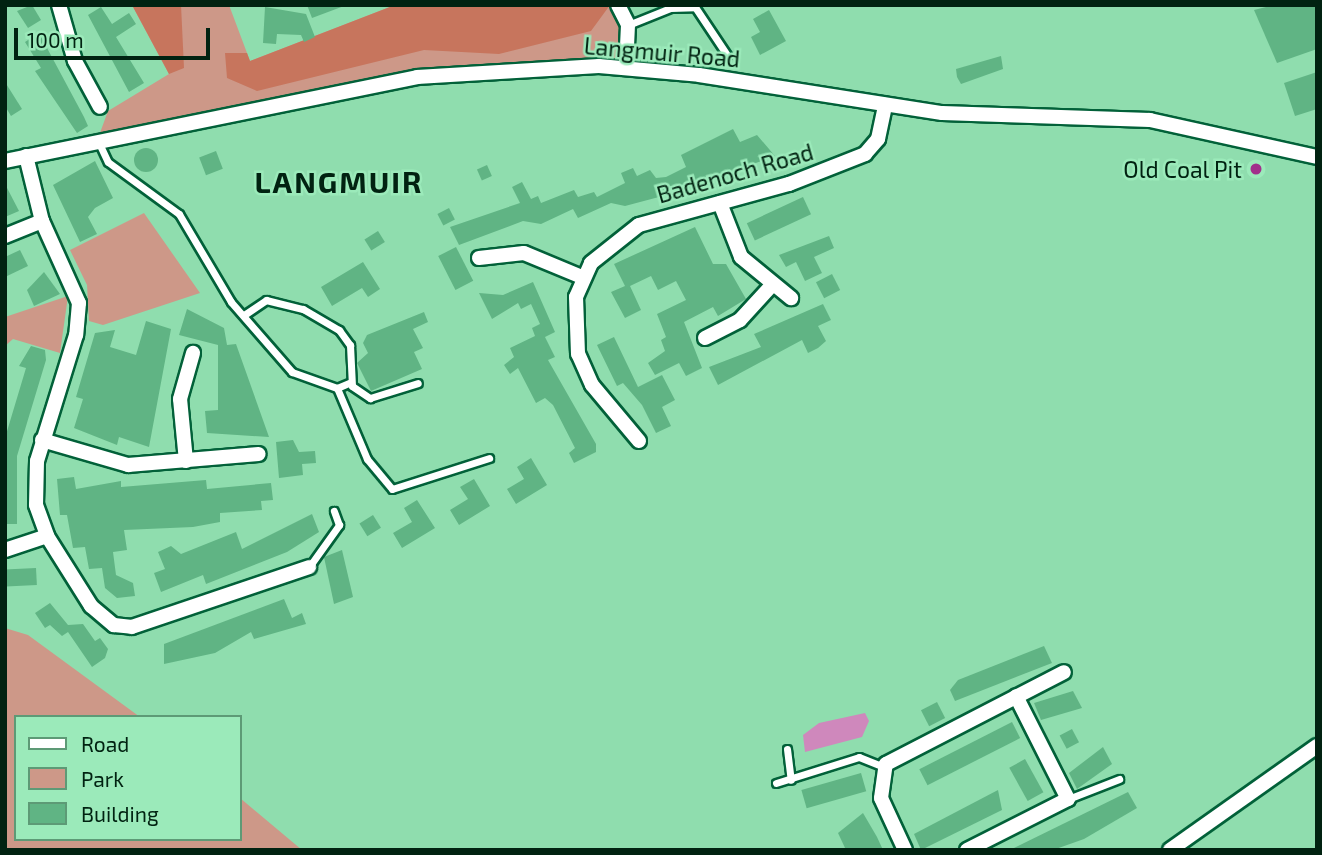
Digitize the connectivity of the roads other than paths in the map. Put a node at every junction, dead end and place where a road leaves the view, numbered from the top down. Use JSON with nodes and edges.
{"nodes":[{"id":1,"x":59,"y":5,"type":"edge"},
{"id":2,"x":618,"y":5,"type":"edge"},
{"id":3,"x":628,"y":26,"type":"junction"},
{"id":4,"x":727,"y":55,"type":"dead end"},
{"id":5,"x":626,"y":68,"type":"junction"},
{"id":6,"x":885,"y":105,"type":"junction"},
{"id":7,"x":100,"y":107,"type":"dead end"},
{"id":8,"x":97,"y":141,"type":"junction"},
{"id":9,"x":26,"y":156,"type":"junction"},
{"id":10,"x":1317,"y":157,"type":"edge"},
{"id":11,"x":5,"y":161,"type":"edge"},
{"id":12,"x":720,"y":203,"type":"junction"},
{"id":13,"x":41,"y":221,"type":"junction"},
{"id":14,"x":5,"y":236,"type":"edge"},
{"id":15,"x":479,"y":258,"type":"dead end"},
{"id":16,"x":582,"y":277,"type":"junction"},
{"id":17,"x":773,"y":284,"type":"junction"},
{"id":18,"x":791,"y":298,"type":"dead end"},
{"id":19,"x":244,"y":315,"type":"junction"},
{"id":20,"x":705,"y":338,"type":"dead end"},
{"id":21,"x":193,"y":353,"type":"dead end"},
{"id":22,"x":351,"y":382,"type":"junction"},
{"id":23,"x":418,"y":383,"type":"dead end"},
{"id":24,"x":337,"y":388,"type":"junction"},
{"id":25,"x":42,"y":440,"type":"junction"},
{"id":26,"x":639,"y":442,"type":"dead end"},
{"id":27,"x":259,"y":454,"type":"dead end"},
{"id":28,"x":489,"y":458,"type":"dead end"},
{"id":29,"x":186,"y":461,"type":"junction"},
{"id":30,"x":334,"y":511,"type":"dead end"},
{"id":31,"x":47,"y":536,"type":"junction"},
{"id":32,"x":5,"y":550,"type":"edge"},
{"id":33,"x":309,"y":567,"type":"joint"},
{"id":34,"x":1064,"y":672,"type":"dead end"},
{"id":35,"x":1016,"y":696,"type":"junction"},
{"id":36,"x":1317,"y":746,"type":"edge"},
{"id":37,"x":787,"y":749,"type":"dead end"},
{"id":38,"x":884,"y":767,"type":"junction"},
{"id":39,"x":1119,"y":779,"type":"dead end"},
{"id":40,"x":791,"y":780,"type":"junction"},
{"id":41,"x":776,"y":783,"type":"dead end"},
{"id":42,"x":1068,"y":799,"type":"junction"},
{"id":43,"x":905,"y":850,"type":"edge"},
{"id":44,"x":967,"y":850,"type":"edge"},
{"id":45,"x":1170,"y":850,"type":"edge"}],
"edges":[{"from":1,"to":7,"type":"street"},
{"from":2,"to":3,"type":"street"},
{"from":3,"to":4,"type":"lane"},
{"from":3,"to":5,"type":"street"},
{"from":5,"to":6,"type":"street","name":"Langmuir Road"},
{"from":5,"to":8,"type":"street","name":"Langmuir Road"},
{"from":6,"to":10,"type":"street","name":"Langmuir Road"},
{"from":6,"to":12,"type":"street","name":"Badenoch Road"},
{"from":8,"to":9,"type":"street","name":"Langmuir Road"},
{"from":8,"to":19,"type":"lane"},
{"from":9,"to":11,"type":"street","name":"Langmuir Road"},
{"from":9,"to":13,"type":"street"},
{"from":12,"to":16,"type":"street","name":"Badenoch Road"},
{"from":12,"to":17,"type":"street"},
{"from":13,"to":14,"type":"street"},
{"from":13,"to":25,"type":"street"},
{"from":15,"to":16,"type":"street"},
{"from":16,"to":26,"type":"street","name":"Badenoch Road"},
{"from":17,"to":18,"type":"street"},
{"from":17,"to":20,"type":"street"},
{"from":19,"to":22,"type":"lane"},
{"from":19,"to":24,"type":"lane"},
{"from":21,"to":29,"type":"street"},
{"from":22,"to":23,"type":"lane"},
{"from":22,"to":24,"type":"lane"},
{"from":24,"to":28,"type":"lane"},
{"from":25,"to":29,"type":"street"},
{"from":25,"to":31,"type":"street"},
{"from":27,"to":29,"type":"street"},
{"from":30,"to":33,"type":"lane"},
{"from":31,"to":32,"type":"street"},
{"from":31,"to":33,"type":"street"},
{"from":34,"to":35,"type":"street"},
{"from":35,"to":38,"type":"street"},
{"from":35,"to":42,"type":"street"},
{"from":36,"to":45,"type":"street"},
{"from":37,"to":40,"type":"lane"},
{"from":38,"to":40,"type":"lane"},
{"from":38,"to":43,"type":"street"},
{"from":39,"to":42,"type":"lane"},
{"from":40,"to":41,"type":"lane"},
{"from":42,"to":44,"type":"street"}]}
